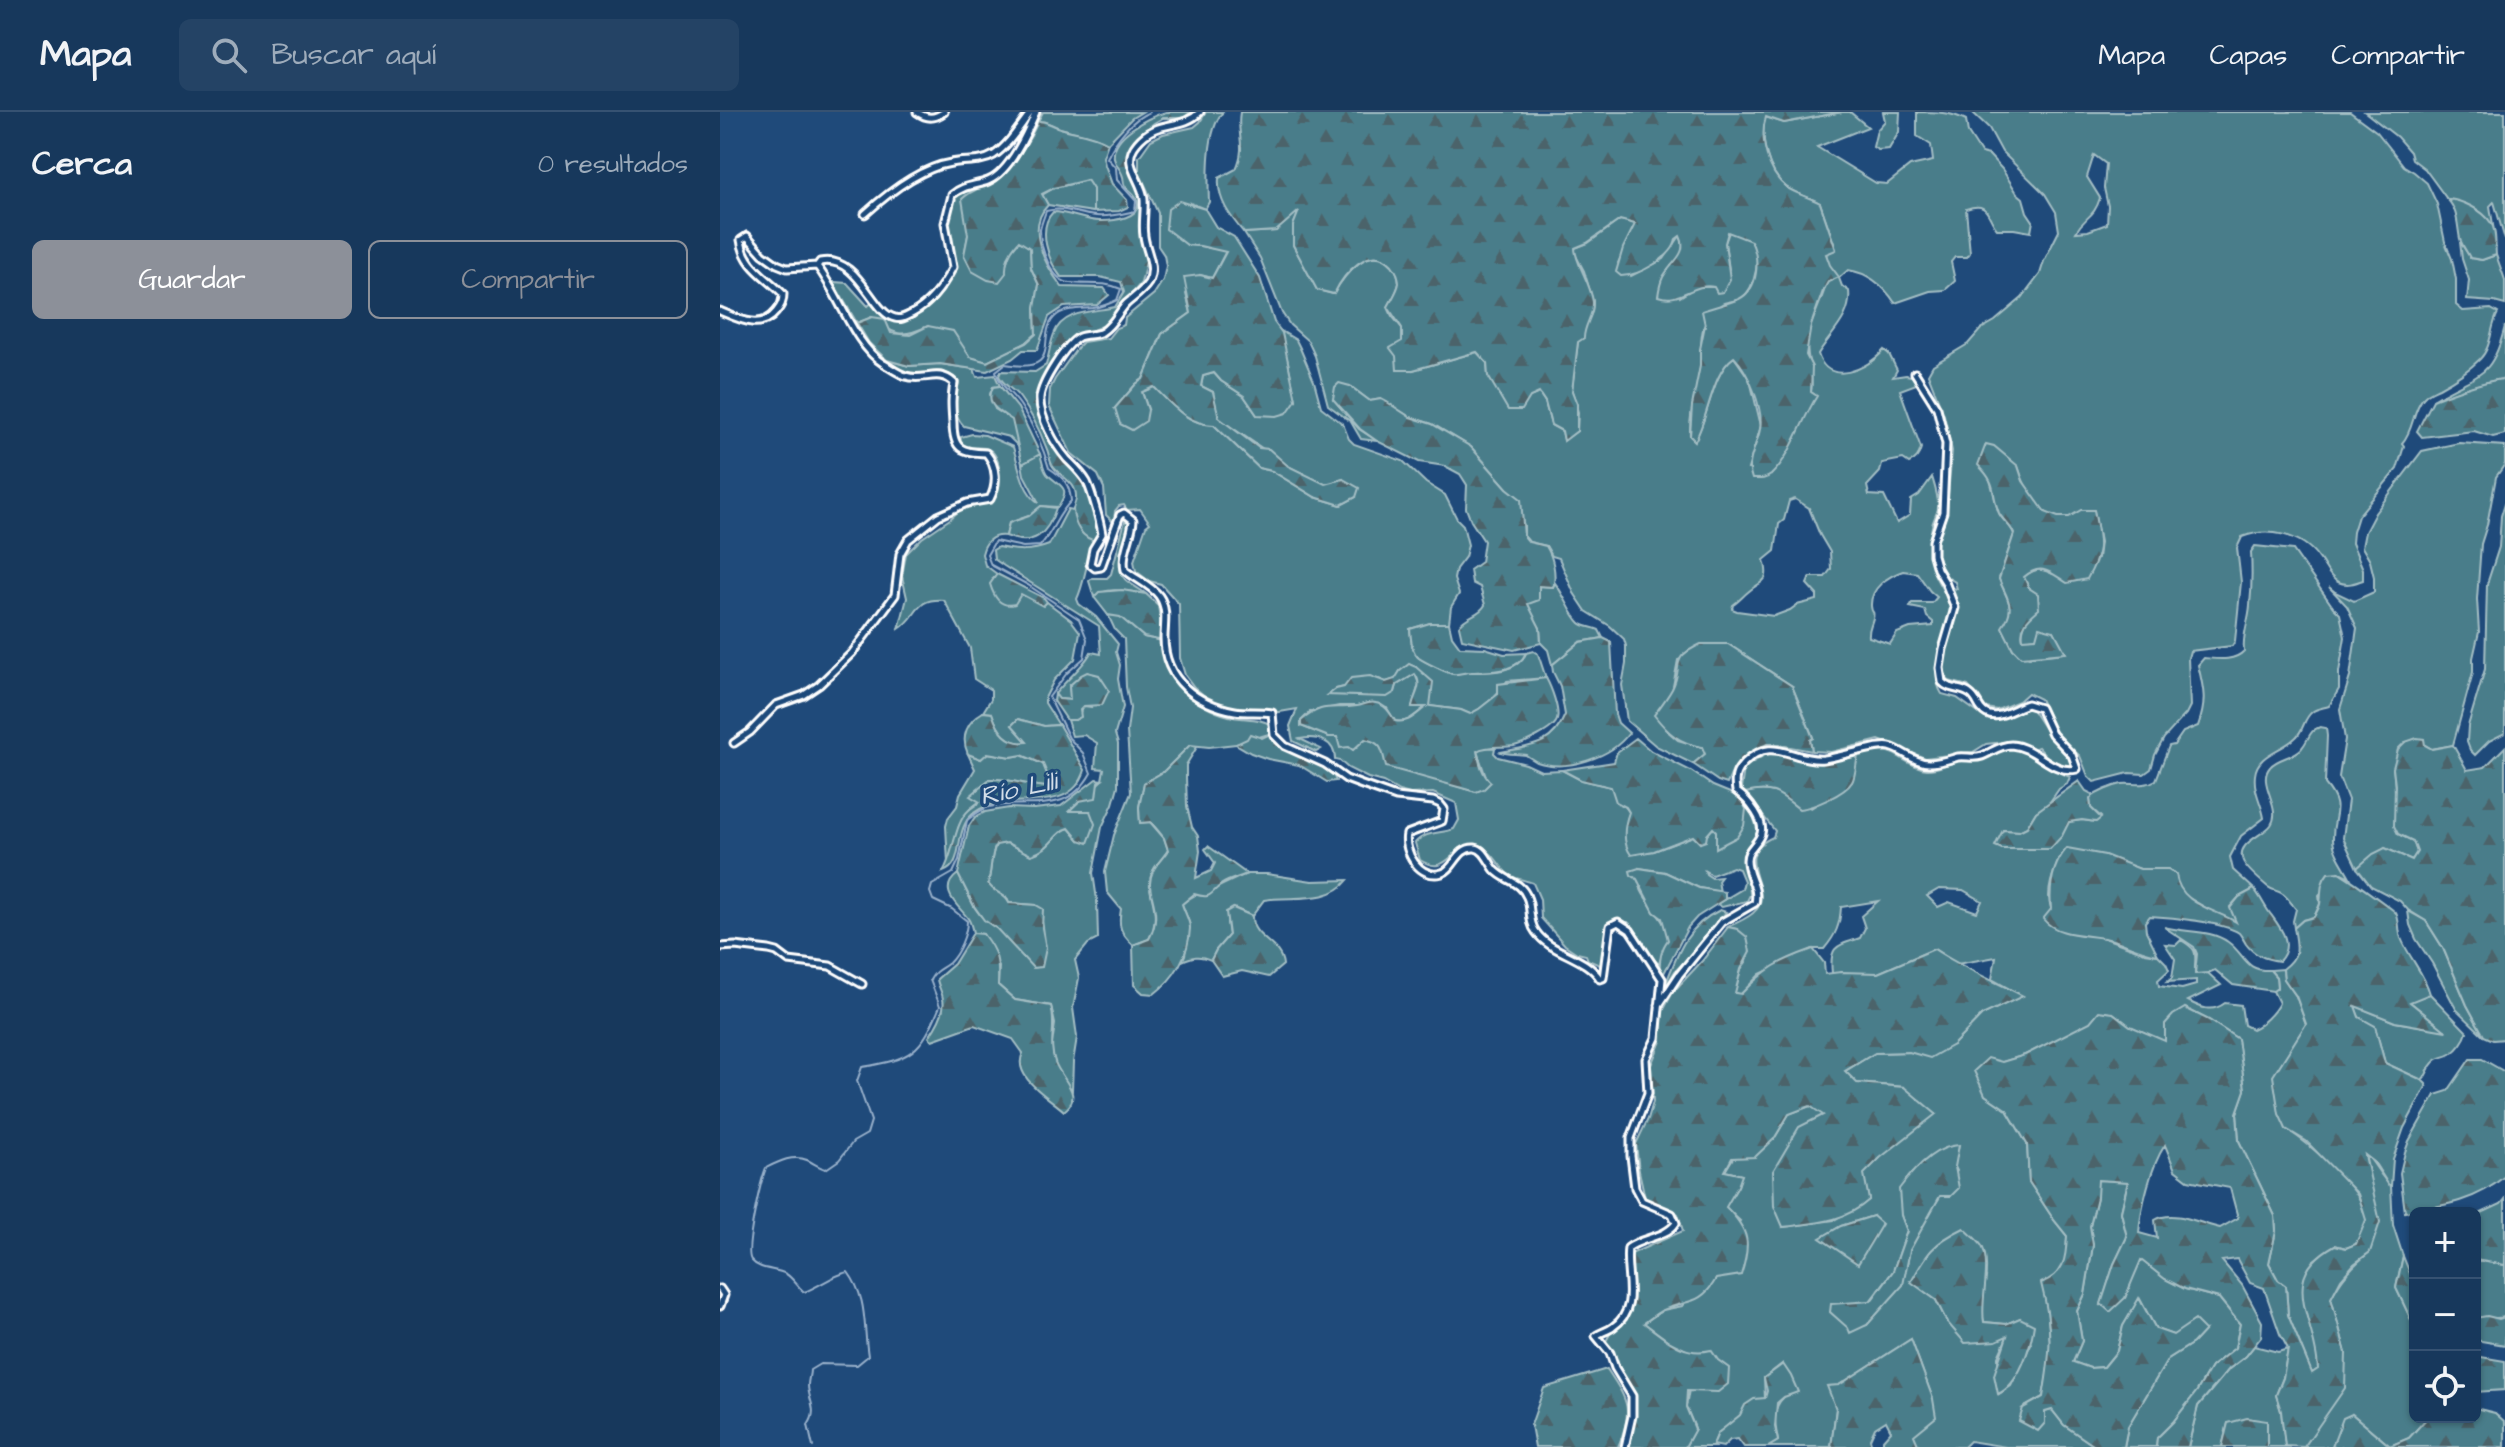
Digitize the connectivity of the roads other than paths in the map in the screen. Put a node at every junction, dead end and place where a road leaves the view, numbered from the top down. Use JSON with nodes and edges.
{"nodes":[{"id":1,"x":917,"y":112,"type":"edge"},
{"id":2,"x":944,"y":112,"type":"edge"},
{"id":3,"x":1033,"y":112,"type":"edge"},
{"id":4,"x":1200,"y":112,"type":"edge"},
{"id":5,"x":865,"y":214,"type":"dead end"},
{"id":6,"x":817,"y":266,"type":"junction"},
{"id":7,"x":720,"y":311,"type":"edge"},
{"id":8,"x":1915,"y":373,"type":"dead end"},
{"id":9,"x":734,"y":743,"type":"dead end"},
{"id":10,"x":720,"y":947,"type":"edge"},
{"id":11,"x":862,"y":984,"type":"dead end"},
{"id":12,"x":1659,"y":1006,"type":"junction"},
{"id":13,"x":720,"y":1289,"type":"edge"},
{"id":14,"x":720,"y":1306,"type":"edge"},
{"id":15,"x":1625,"y":1447,"type":"edge"}],
"edges":[{"from":1,"to":2,"type":"street"},
{"from":3,"to":5,"type":"street"},
{"from":3,"to":6,"type":"street"},
{"from":4,"to":12,"type":"street"},
{"from":6,"to":7,"type":"street"},
{"from":6,"to":9,"type":"street"},
{"from":8,"to":12,"type":"street"},
{"from":10,"to":11,"type":"street"},
{"from":12,"to":15,"type":"street"},
{"from":13,"to":14,"type":"street"}]}
